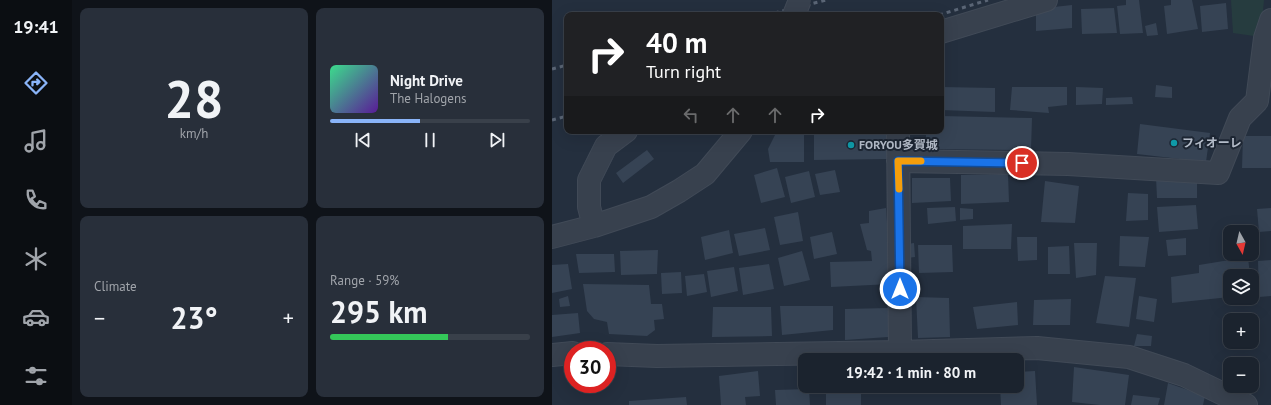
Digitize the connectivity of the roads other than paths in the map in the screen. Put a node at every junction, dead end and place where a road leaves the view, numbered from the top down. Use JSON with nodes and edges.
{"nodes":[{"id":1,"x":800,"y":0,"type":"edge"},
{"id":2,"x":1046,"y":0,"type":"edge"},
{"id":3,"x":795,"y":12,"type":"edge"},
{"id":4,"x":1271,"y":20,"type":"edge"},
{"id":5,"x":944,"y":31,"type":"edge"},
{"id":6,"x":1264,"y":101,"type":"edge"},
{"id":7,"x":622,"y":134,"type":"edge"},
{"id":8,"x":738,"y":134,"type":"edge"},
{"id":9,"x":898,"y":134,"type":"edge"},
{"id":10,"x":898,"y":161,"type":"junction"},
{"id":11,"x":594,"y":226,"type":"junction"},
{"id":12,"x":552,"y":237,"type":"edge"},
{"id":13,"x":900,"y":352,"type":"junction"},
{"id":14,"x":564,"y":354,"type":"edge"},
{"id":15,"x":616,"y":354,"type":"edge"},
{"id":16,"x":552,"y":355,"type":"edge"},
{"id":17,"x":1246,"y":405,"type":"edge"}],
"edges":[{"from":1,"to":3,"type":"street","bridge":true},
{"from":2,"to":5,"type":"street"},
{"from":4,"to":6,"type":"street"},
{"from":6,"to":10,"type":"street"},
{"from":7,"to":11,"type":"street"},
{"from":8,"to":11,"type":"street"},
{"from":9,"to":10,"type":"street"},
{"from":10,"to":13,"type":"street"},
{"from":11,"to":12,"type":"street"},
{"from":13,"to":15,"type":"street"},
{"from":13,"to":17,"type":"street"},
{"from":14,"to":16,"type":"street"}]}
